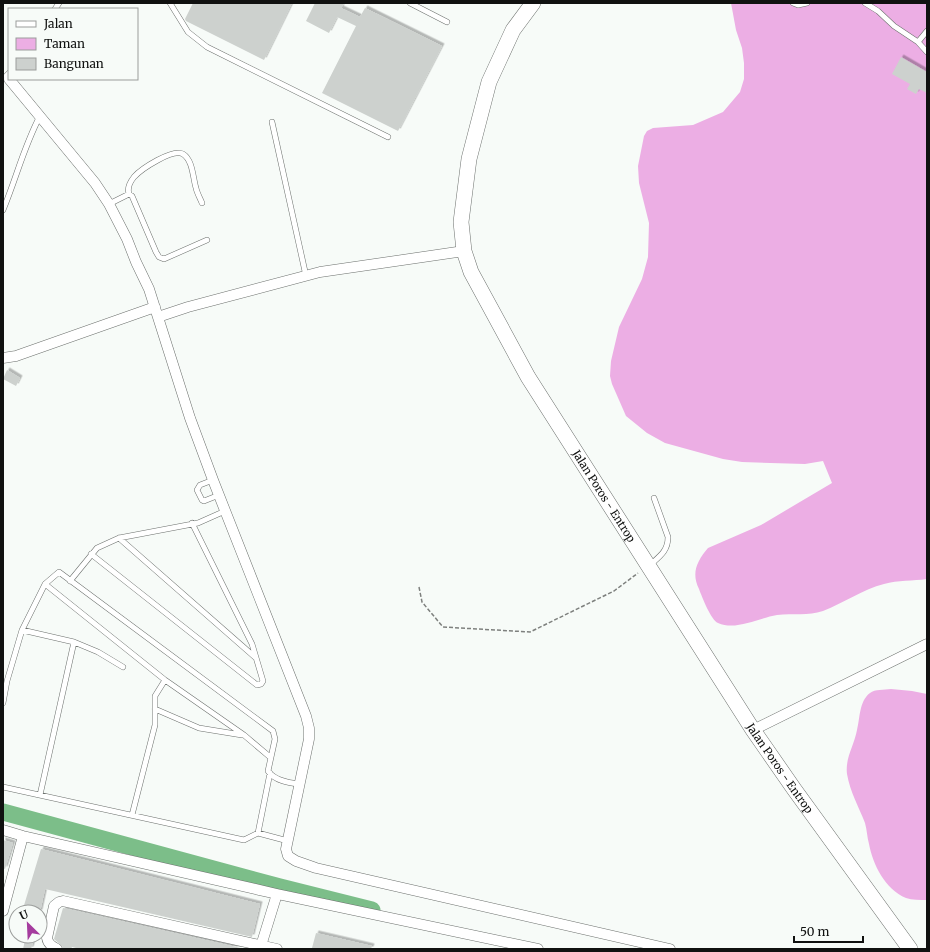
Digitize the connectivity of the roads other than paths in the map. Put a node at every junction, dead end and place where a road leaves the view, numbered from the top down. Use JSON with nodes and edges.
{"nodes":[{"id":1,"x":170,"y":3,"type":"edge"},
{"id":2,"x":410,"y":3,"type":"edge"},
{"id":3,"x":533,"y":3,"type":"edge"},
{"id":4,"x":793,"y":3,"type":"edge"},
{"id":5,"x":807,"y":3,"type":"edge"},
{"id":6,"x":865,"y":3,"type":"edge"},
{"id":7,"x":447,"y":22,"type":"dead end"},
{"id":8,"x":927,"y":31,"type":"edge"},
{"id":9,"x":918,"y":42,"type":"junction"},
{"id":10,"x":927,"y":52,"type":"edge"},
{"id":11,"x":10,"y":80,"type":"edge"},
{"id":12,"x":38,"y":118,"type":"junction"},
{"id":13,"x":272,"y":122,"type":"dead end"},
{"id":14,"x":388,"y":137,"type":"dead end"},
{"id":15,"x":129,"y":194,"type":"junction"},
{"id":16,"x":202,"y":203,"type":"dead end"},
{"id":17,"x":110,"y":204,"type":"junction"},
{"id":18,"x":3,"y":210,"type":"edge"},
{"id":19,"x":207,"y":240,"type":"dead end"},
{"id":20,"x":464,"y":251,"type":"junction"},
{"id":21,"x":306,"y":276,"type":"junction"},
{"id":22,"x":151,"y":311,"type":"junction"},
{"id":23,"x":3,"y":358,"type":"edge"},
{"id":24,"x":213,"y":480,"type":"junction"},
{"id":25,"x":219,"y":495,"type":"junction"},
{"id":26,"x":654,"y":498,"type":"dead end"},
{"id":27,"x":225,"y":511,"type":"junction"},
{"id":28,"x":192,"y":523,"type":"junction"},
{"id":29,"x":119,"y":538,"type":"junction"},
{"id":30,"x":91,"y":554,"type":"junction"},
{"id":31,"x":648,"y":566,"type":"junction"},
{"id":32,"x":70,"y":581,"type":"junction"},
{"id":33,"x":45,"y":584,"type":"junction"},
{"id":34,"x":22,"y":630,"type":"junction"},
{"id":35,"x":74,"y":642,"type":"junction"},
{"id":36,"x":927,"y":644,"type":"edge"},
{"id":37,"x":256,"y":658,"type":"junction"},
{"id":38,"x":123,"y":667,"type":"dead end"},
{"id":39,"x":164,"y":680,"type":"junction"},
{"id":40,"x":3,"y":703,"type":"edge"},
{"id":41,"x":155,"y":708,"type":"junction"},
{"id":42,"x":753,"y":730,"type":"junction"},
{"id":43,"x":244,"y":735,"type":"junction"},
{"id":44,"x":270,"y":757,"type":"junction"},
{"id":45,"x":270,"y":773,"type":"junction"},
{"id":46,"x":297,"y":784,"type":"junction"},
{"id":47,"x":3,"y":787,"type":"edge"},
{"id":48,"x":40,"y":795,"type":"junction"},
{"id":49,"x":132,"y":815,"type":"junction"},
{"id":50,"x":3,"y":830,"type":"edge"},
{"id":51,"x":258,"y":833,"type":"junction"},
{"id":52,"x":23,"y":836,"type":"junction"},
{"id":53,"x":288,"y":841,"type":"junction"},
{"id":54,"x":6,"y":888,"type":"edge"},
{"id":55,"x":277,"y":894,"type":"junction"},
{"id":56,"x":3,"y":910,"type":"edge"},
{"id":57,"x":261,"y":947,"type":"edge"},
{"id":58,"x":57,"y":949,"type":"edge"},
{"id":59,"x":277,"y":949,"type":"edge"},
{"id":60,"x":538,"y":949,"type":"edge"},
{"id":61,"x":670,"y":949,"type":"edge"},
{"id":62,"x":910,"y":949,"type":"edge"}],
"edges":[{"from":1,"to":14,"type":"lane"},
{"from":2,"to":7,"type":"lane"},
{"from":3,"to":20,"type":"main road","name":"Jalan Poros - Entrop"},
{"from":4,"to":5,"type":"lane"},
{"from":6,"to":9,"type":"lane"},
{"from":8,"to":9,"type":"lane"},
{"from":9,"to":10,"type":"lane"},
{"from":11,"to":12,"type":"street"},
{"from":12,"to":17,"type":"street"},
{"from":12,"to":18,"type":"lane"},
{"from":13,"to":21,"type":"lane"},
{"from":15,"to":16,"type":"lane"},
{"from":15,"to":17,"type":"lane"},
{"from":15,"to":19,"type":"lane"},
{"from":17,"to":22,"type":"street"},
{"from":20,"to":21,"type":"street"},
{"from":20,"to":31,"type":"main road","name":"Jalan Poros - Entrop"},
{"from":21,"to":22,"type":"street"},
{"from":22,"to":23,"type":"street"},
{"from":22,"to":24,"type":"street"},
{"from":24,"to":25,"type":"street"},
{"from":24,"to":25,"type":"lane"},
{"from":25,"to":27,"type":"street"},
{"from":26,"to":31,"type":"lane"},
{"from":27,"to":28,"type":"lane"},
{"from":27,"to":46,"type":"street"},
{"from":28,"to":29,"type":"lane"},
{"from":28,"to":37,"type":"lane"},
{"from":29,"to":30,"type":"lane"},
{"from":29,"to":37,"type":"lane"},
{"from":30,"to":32,"type":"lane"},
{"from":30,"to":37,"type":"lane"},
{"from":31,"to":42,"type":"main road","name":"Jalan Poros - Entrop"},
{"from":32,"to":33,"type":"lane"},
{"from":32,"to":44,"type":"lane"},
{"from":33,"to":34,"type":"lane"},
{"from":33,"to":39,"type":"lane"},
{"from":34,"to":35,"type":"lane"},
{"from":34,"to":40,"type":"lane"},
{"from":35,"to":38,"type":"lane"},
{"from":35,"to":48,"type":"lane"},
{"from":36,"to":42,"type":"street"},
{"from":39,"to":41,"type":"lane"},
{"from":39,"to":43,"type":"lane"},
{"from":41,"to":43,"type":"lane"},
{"from":41,"to":49,"type":"lane"},
{"from":42,"to":62,"type":"main road","name":"Jalan Poros - Entrop"},
{"from":43,"to":44,"type":"lane"},
{"from":44,"to":45,"type":"lane"},
{"from":45,"to":46,"type":"lane"},
{"from":45,"to":51,"type":"lane"},
{"from":46,"to":53,"type":"street"},
{"from":47,"to":48,"type":"lane"},
{"from":48,"to":49,"type":"lane"},
{"from":49,"to":51,"type":"lane"},
{"from":50,"to":52,"type":"street"},
{"from":51,"to":53,"type":"lane"},
{"from":52,"to":54,"type":"street"},
{"from":52,"to":55,"type":"street"},
{"from":53,"to":61,"type":"street"},
{"from":54,"to":56,"type":"street"},
{"from":55,"to":57,"type":"street"},
{"from":55,"to":60,"type":"street"},
{"from":57,"to":58,"type":"street"},
{"from":57,"to":59,"type":"street"}]}
